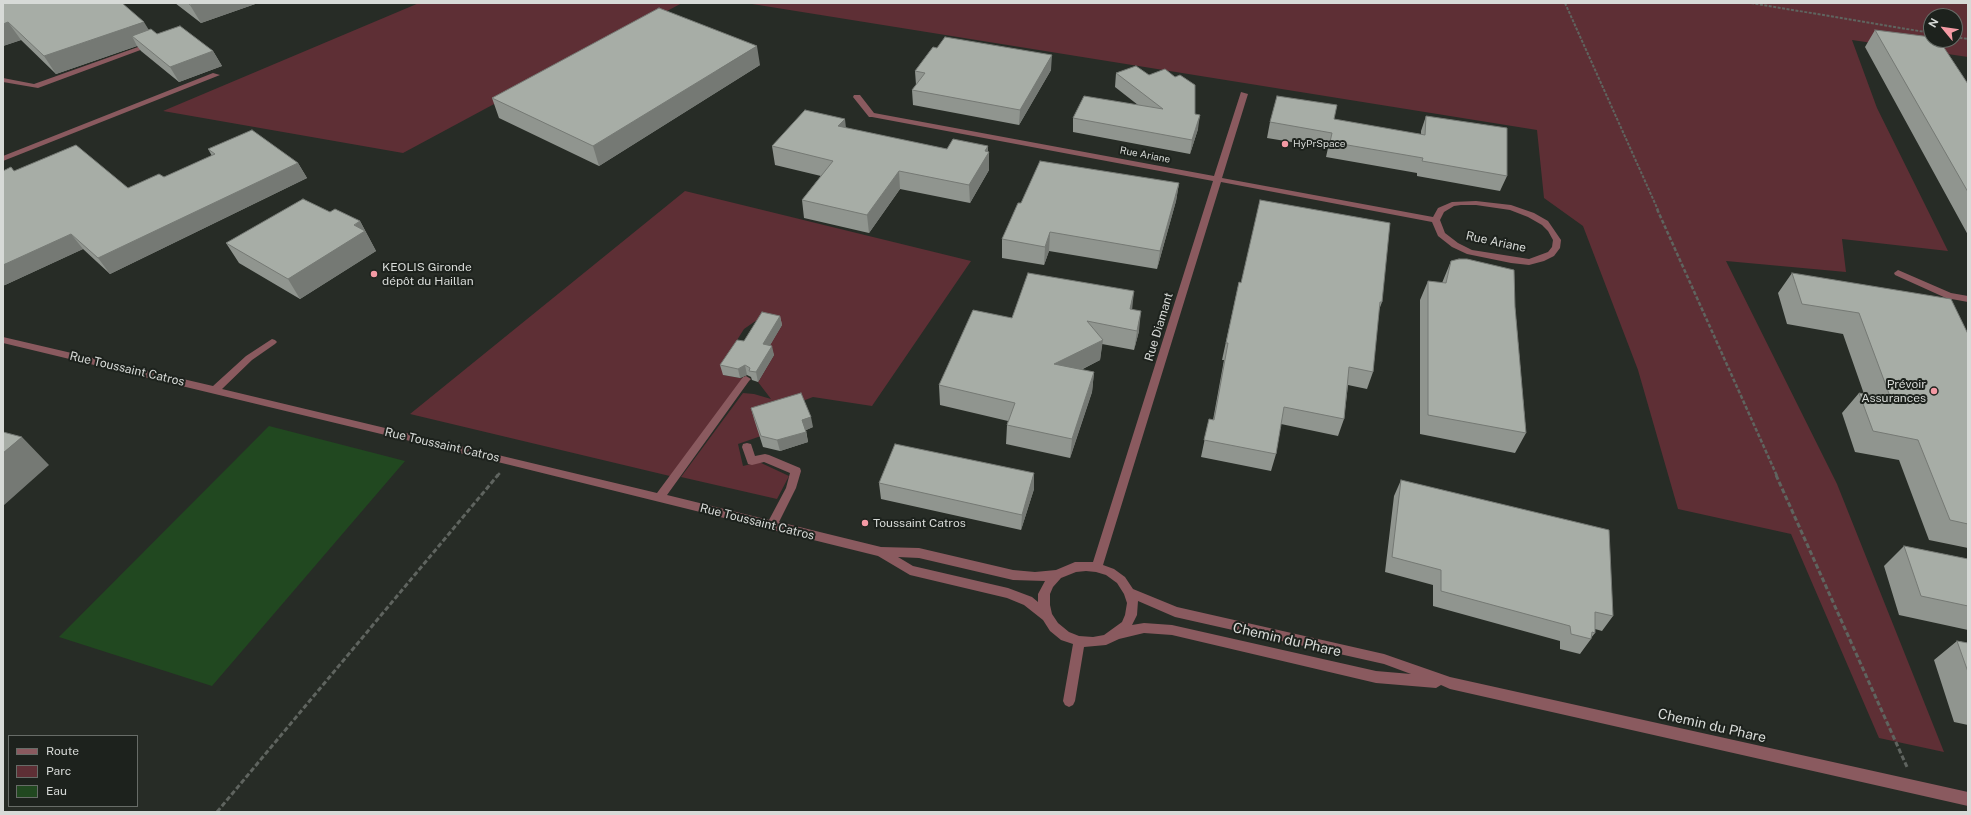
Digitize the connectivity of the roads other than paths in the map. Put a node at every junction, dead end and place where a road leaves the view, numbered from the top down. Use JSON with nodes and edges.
{"nodes":[{"id":1,"x":158,"y":42,"type":"edge"},
{"id":2,"x":216,"y":75,"type":"dead end"},
{"id":3,"x":3,"y":80,"type":"edge"},
{"id":4,"x":1244,"y":94,"type":"dead end"},
{"id":5,"x":857,"y":97,"type":"dead end"},
{"id":6,"x":3,"y":159,"type":"edge"},
{"id":7,"x":1217,"y":179,"type":"junction"},
{"id":8,"x":1436,"y":220,"type":"junction"},
{"id":9,"x":1898,"y":273,"type":"dead end"},
{"id":10,"x":1949,"y":296,"type":"junction"},
{"id":11,"x":1968,"y":299,"type":"edge"},
{"id":12,"x":1956,"y":309,"type":"edge"},
{"id":13,"x":3,"y":340,"type":"edge"},
{"id":14,"x":272,"y":342,"type":"dead end"},
{"id":15,"x":746,"y":379,"type":"dead end"},
{"id":16,"x":215,"y":390,"type":"junction"},
{"id":17,"x":747,"y":447,"type":"dead end"},
{"id":18,"x":659,"y":498,"type":"junction"},
{"id":19,"x":772,"y":525,"type":"junction"},
{"id":20,"x":881,"y":552,"type":"junction"},
{"id":21,"x":1096,"y":567,"type":"junction"},
{"id":22,"x":1057,"y":575,"type":"junction"},
{"id":23,"x":1129,"y":592,"type":"junction"},
{"id":24,"x":1047,"y":616,"type":"junction"},
{"id":25,"x":1117,"y":634,"type":"junction"},
{"id":26,"x":1079,"y":641,"type":"junction"},
{"id":27,"x":1450,"y":683,"type":"junction"},
{"id":28,"x":1069,"y":701,"type":"dead end"},
{"id":29,"x":1968,"y":799,"type":"edge"}],
"edges":[{"from":1,"to":3,"type":"street"},
{"from":2,"to":6,"type":"street"},
{"from":4,"to":7,"type":"street","name":"Rue Diamant"},
{"from":5,"to":7,"type":"street","name":"Rue Ariane"},
{"from":7,"to":8,"type":"street","name":"Rue Ariane"},
{"from":7,"to":21,"type":"street","name":"Rue Diamant"},
{"from":8,"to":8,"type":"street","name":"Rue Ariane"},
{"from":9,"to":10,"type":"street"},
{"from":10,"to":11,"type":"street"},
{"from":10,"to":12,"type":"street"},
{"from":13,"to":16,"type":"street","name":"Rue Toussaint Catros"},
{"from":14,"to":16,"type":"street"},
{"from":15,"to":18,"type":"street"},
{"from":16,"to":18,"type":"street","name":"Rue Toussaint Catros"},
{"from":17,"to":19,"type":"street"},
{"from":18,"to":19,"type":"street","name":"Rue Toussaint Catros"},
{"from":19,"to":20,"type":"street","name":"Rue Toussaint Catros"},
{"from":20,"to":22,"type":"street","name":"Rue Toussaint Catros"},
{"from":20,"to":24,"type":"street","name":"Rue Toussaint Catros"},
{"from":21,"to":22,"type":"street"},
{"from":21,"to":23,"type":"street"},
{"from":22,"to":24,"type":"street"},
{"from":23,"to":25,"type":"street"},
{"from":23,"to":27,"type":"street","name":"Chemin du Phare"},
{"from":24,"to":26,"type":"street"},
{"from":25,"to":26,"type":"street"},
{"from":25,"to":27,"type":"street","name":"Chemin du Phare"},
{"from":26,"to":28,"type":"street"},
{"from":27,"to":29,"type":"street","name":"Chemin du Phare"}]}
